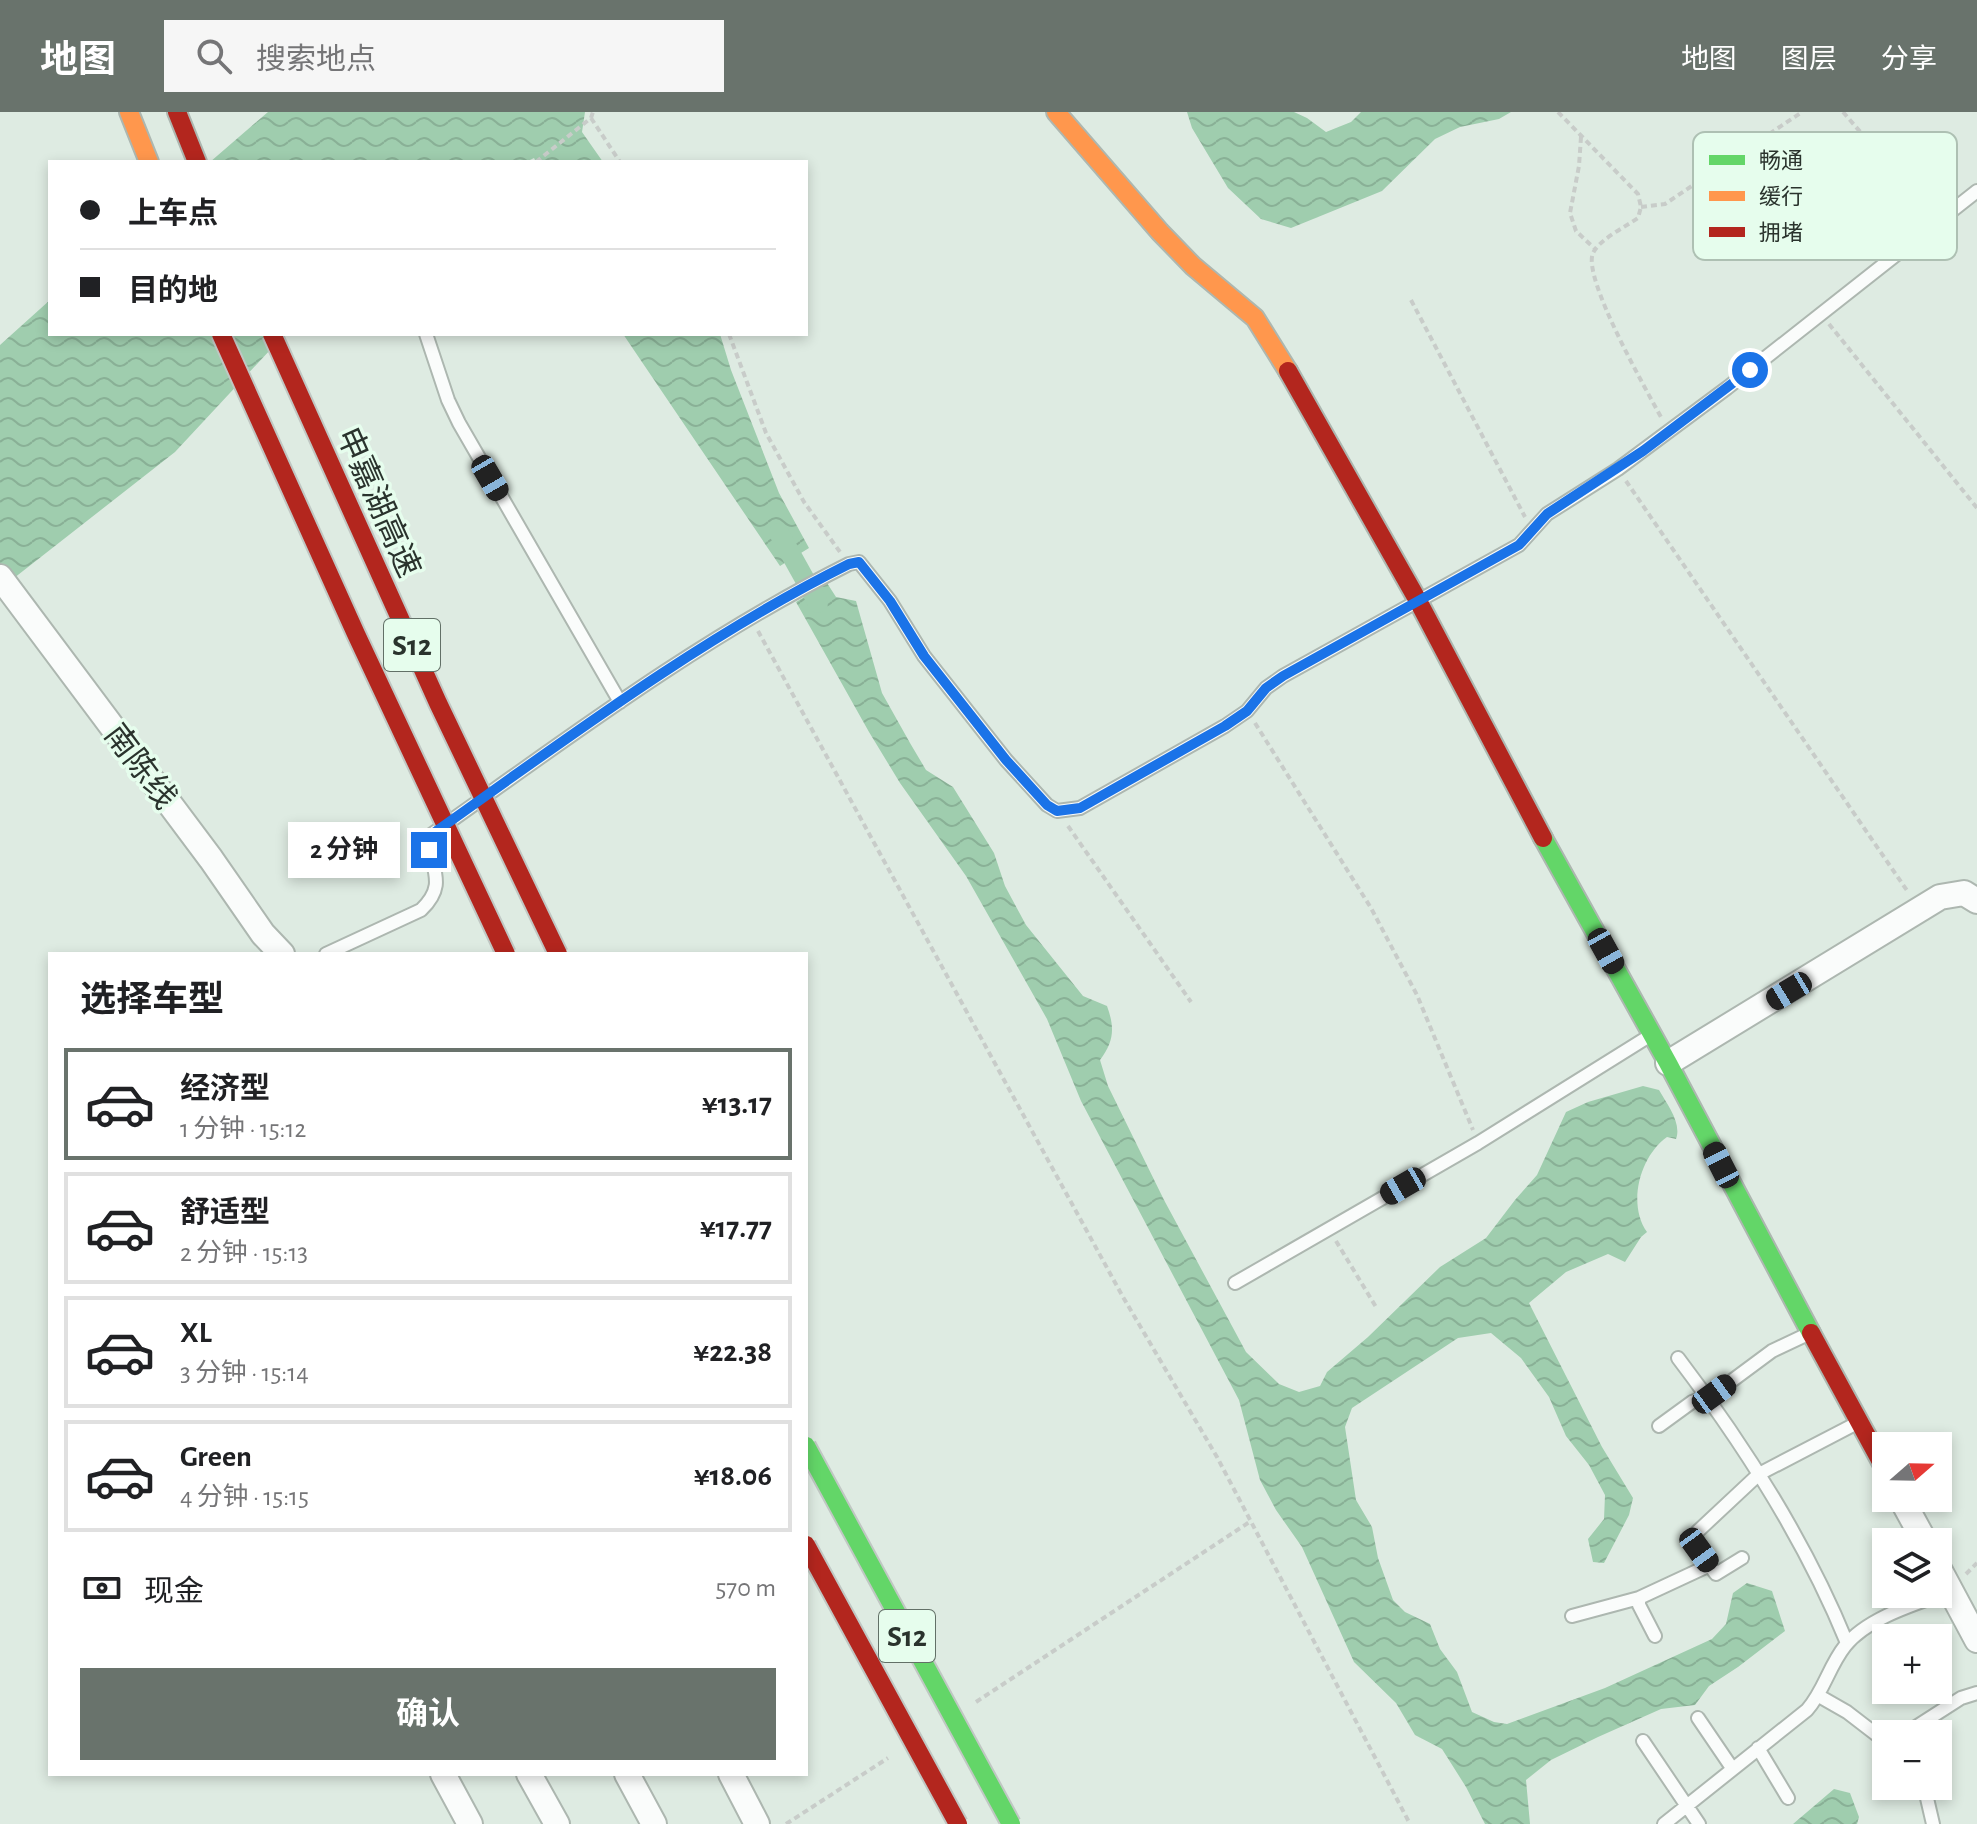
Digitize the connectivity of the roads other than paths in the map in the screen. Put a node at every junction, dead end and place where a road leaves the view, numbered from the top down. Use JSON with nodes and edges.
{"nodes":[{"id":1,"x":129,"y":112,"type":"edge"},
{"id":2,"x":177,"y":112,"type":"edge"},
{"id":3,"x":1056,"y":112,"type":"edge"},
{"id":4,"x":148,"y":160,"type":"edge"},
{"id":5,"x":196,"y":160,"type":"edge"},
{"id":6,"x":1977,"y":191,"type":"edge"},
{"id":7,"x":1957,"y":206,"type":"edge"},
{"id":8,"x":1887,"y":260,"type":"edge"},
{"id":9,"x":222,"y":336,"type":"edge"},
{"id":10,"x":273,"y":336,"type":"edge"},
{"id":11,"x":427,"y":336,"type":"edge"},
{"id":12,"x":0,"y":577,"type":"edge"},
{"id":13,"x":1417,"y":599,"type":"junction"},
{"id":14,"x":620,"y":702,"type":"junction"},
{"id":15,"x":1977,"y":901,"type":"edge"},
{"id":16,"x":280,"y":952,"type":"edge"},
{"id":17,"x":330,"y":952,"type":"edge"},
{"id":18,"x":505,"y":952,"type":"edge"},
{"id":19,"x":557,"y":952,"type":"edge"},
{"id":20,"x":1652,"y":1034,"type":"junction"},
{"id":21,"x":1668,"y":1063,"type":"junction"},
{"id":22,"x":1235,"y":1283,"type":"dead end"},
{"id":23,"x":1810,"y":1333,"type":"junction"},
{"id":24,"x":1678,"y":1358,"type":"dead end"},
{"id":25,"x":1707,"y":1396,"type":"junction"},
{"id":26,"x":1859,"y":1422,"type":"junction"},
{"id":27,"x":1659,"y":1426,"type":"dead end"},
{"id":28,"x":1872,"y":1446,"type":"edge"},
{"id":29,"x":808,"y":1450,"type":"edge"},
{"id":30,"x":1759,"y":1474,"type":"junction"},
{"id":31,"x":808,"y":1549,"type":"edge"},
{"id":32,"x":1742,"y":1558,"type":"dead end"},
{"id":33,"x":1710,"y":1565,"type":"junction"},
{"id":34,"x":1952,"y":1593,"type":"edge"},
{"id":35,"x":1639,"y":1598,"type":"junction"},
{"id":36,"x":1902,"y":1608,"type":"edge"},
{"id":37,"x":1572,"y":1616,"type":"dead end"},
{"id":38,"x":1655,"y":1636,"type":"dead end"},
{"id":39,"x":1977,"y":1640,"type":"edge"},
{"id":40,"x":1847,"y":1643,"type":"junction"},
{"id":41,"x":1977,"y":1693,"type":"edge"},
{"id":42,"x":1819,"y":1696,"type":"junction"},
{"id":43,"x":1698,"y":1718,"type":"dead end"},
{"id":44,"x":1927,"y":1720,"type":"edge"},
{"id":45,"x":1872,"y":1731,"type":"edge"},
{"id":46,"x":1643,"y":1741,"type":"dead end"},
{"id":47,"x":1758,"y":1748,"type":"junction"},
{"id":48,"x":1732,"y":1768,"type":"junction"},
{"id":49,"x":444,"y":1776,"type":"edge"},
{"id":50,"x":530,"y":1776,"type":"edge"},
{"id":51,"x":628,"y":1776,"type":"edge"},
{"id":52,"x":732,"y":1776,"type":"edge"},
{"id":53,"x":1788,"y":1798,"type":"dead end"},
{"id":54,"x":1927,"y":1800,"type":"edge"},
{"id":55,"x":1685,"y":1805,"type":"junction"},
{"id":56,"x":470,"y":1824,"type":"edge"},
{"id":57,"x":557,"y":1824,"type":"edge"},
{"id":58,"x":654,"y":1824,"type":"edge"},
{"id":59,"x":757,"y":1824,"type":"edge"},
{"id":60,"x":958,"y":1824,"type":"edge"},
{"id":61,"x":1011,"y":1824,"type":"edge"},
{"id":62,"x":1664,"y":1824,"type":"edge"},
{"id":63,"x":1699,"y":1824,"type":"edge"},
{"id":64,"x":1933,"y":1824,"type":"edge"}],
"edges":[{"from":1,"to":4,"type":"main road"},
{"from":2,"to":5,"type":"main road"},
{"from":3,"to":13,"type":"main road"},
{"from":6,"to":7,"type":"lane"},
{"from":8,"to":13,"type":"lane"},
{"from":9,"to":18,"type":"main road","number":"S12","bridge":true},
{"from":10,"to":19,"type":"main road","name":"申嘉湖高速","number":"S12","bridge":true},
{"from":11,"to":14,"type":"lane"},
{"from":12,"to":16,"type":"street","name":"南陈线"},
{"from":13,"to":14,"type":"lane"},
{"from":13,"to":20,"type":"main road"},
{"from":14,"to":17,"type":"lane"},
{"from":15,"to":21,"type":"street"},
{"from":20,"to":21,"type":"main road"},
{"from":20,"to":22,"type":"lane"},
{"from":21,"to":23,"type":"main road"},
{"from":23,"to":25,"type":"lane"},
{"from":23,"to":26,"type":"main road"},
{"from":24,"to":25,"type":"lane"},
{"from":25,"to":27,"type":"lane"},
{"from":25,"to":30,"type":"lane"},
{"from":26,"to":28,"type":"main road"},
{"from":26,"to":30,"type":"lane"},
{"from":29,"to":61,"type":"main road","number":"S12","bridge":true},
{"from":30,"to":33,"type":"lane"},
{"from":30,"to":40,"type":"lane"},
{"from":31,"to":60,"type":"main road","number":"S12","bridge":true},
{"from":32,"to":33,"type":"lane"},
{"from":33,"to":35,"type":"lane"},
{"from":34,"to":39,"type":"street"},
{"from":35,"to":37,"type":"lane"},
{"from":35,"to":38,"type":"lane"},
{"from":36,"to":40,"type":"lane"},
{"from":40,"to":42,"type":"lane"},
{"from":41,"to":44,"type":"lane"},
{"from":42,"to":45,"type":"lane"},
{"from":42,"to":47,"type":"lane"},
{"from":43,"to":48,"type":"lane"},
{"from":46,"to":55,"type":"lane"},
{"from":47,"to":48,"type":"lane"},
{"from":47,"to":53,"type":"lane"},
{"from":48,"to":55,"type":"lane"},
{"from":49,"to":56,"type":"street"},
{"from":50,"to":57,"type":"street"},
{"from":51,"to":58,"type":"street"},
{"from":52,"to":59,"type":"street"},
{"from":54,"to":64,"type":"lane"},
{"from":55,"to":62,"type":"lane"},
{"from":55,"to":63,"type":"lane"}]}
